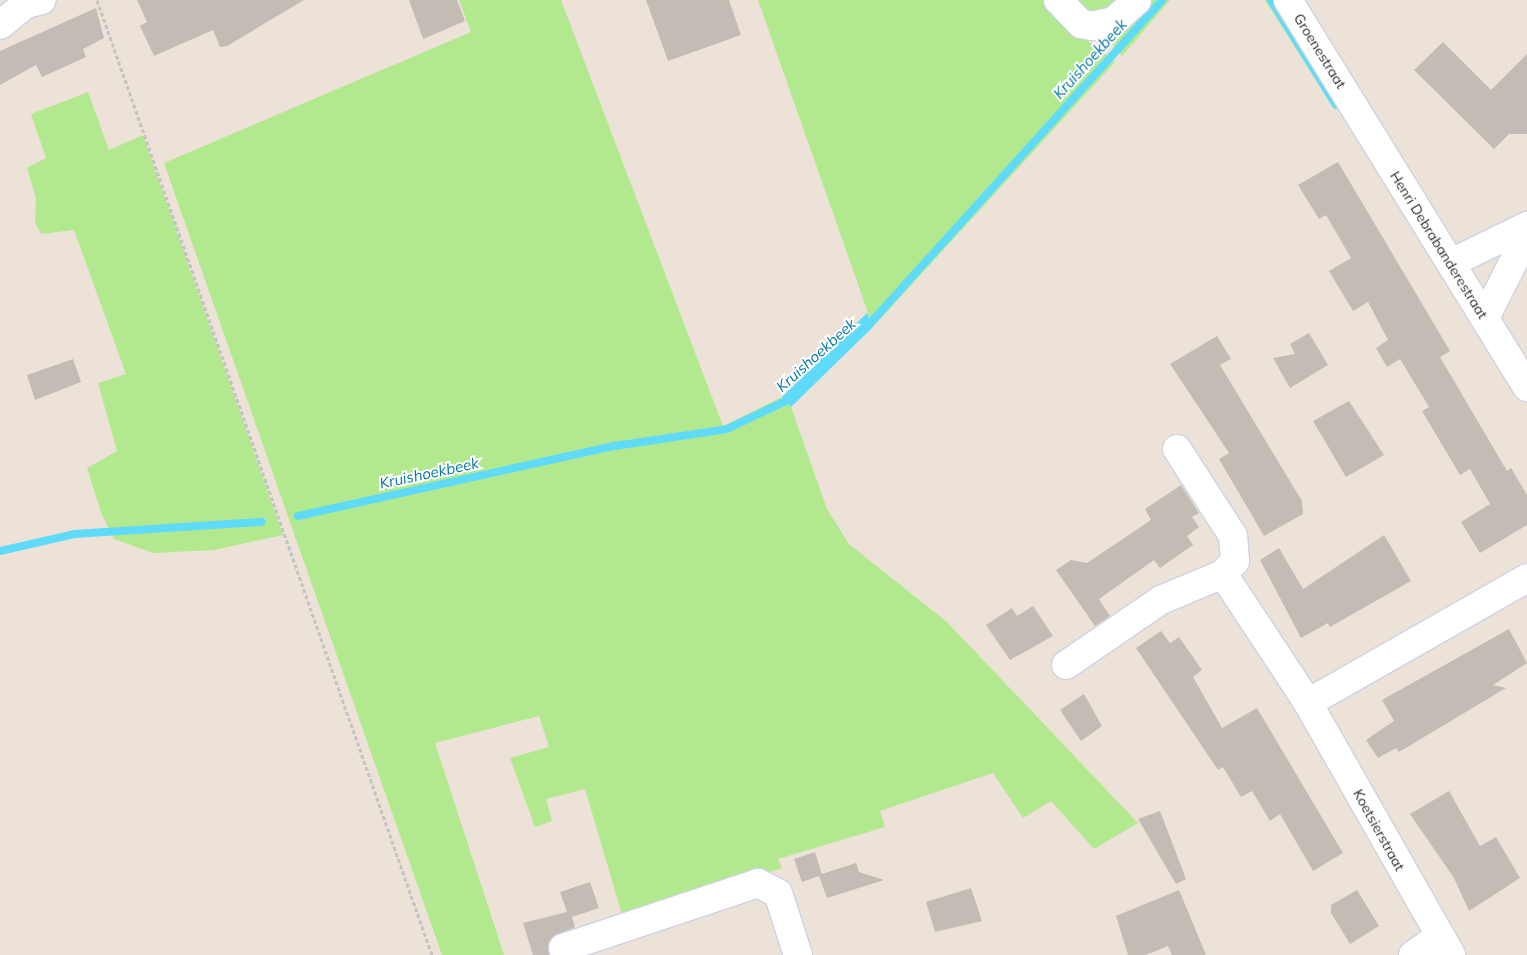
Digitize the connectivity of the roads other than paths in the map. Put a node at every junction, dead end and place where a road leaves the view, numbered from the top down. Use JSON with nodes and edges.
{"nodes":[{"id":1,"x":1058,"y":0,"type":"edge"},
{"id":2,"x":1137,"y":0,"type":"edge"},
{"id":3,"x":1288,"y":0,"type":"edge"},
{"id":4,"x":30,"y":1,"type":"edge"},
{"id":5,"x":0,"y":25,"type":"edge"},
{"id":6,"x":1351,"y":102,"type":"joint"},
{"id":7,"x":1527,"y":226,"type":"edge"},
{"id":8,"x":1527,"y":235,"type":"edge"},
{"id":9,"x":1451,"y":263,"type":"junction"},
{"id":10,"x":1485,"y":318,"type":"junction"},
{"id":11,"x":1527,"y":387,"type":"edge"},
{"id":12,"x":1177,"y":449,"type":"dead end"},
{"id":13,"x":1223,"y":574,"type":"junction"},
{"id":14,"x":1527,"y":578,"type":"edge"},
{"id":15,"x":1066,"y":665,"type":"dead end"},
{"id":16,"x":1308,"y":703,"type":"junction"},
{"id":17,"x":1445,"y":946,"type":"edge"},
{"id":18,"x":563,"y":948,"type":"dead end"},
{"id":19,"x":798,"y":955,"type":"edge"},
{"id":20,"x":1413,"y":955,"type":"edge"}],
"edges":[{"from":1,"to":2,"type":"street"},
{"from":3,"to":6,"type":"street","name":"Groenestraat"},
{"from":4,"to":5,"type":"street"},
{"from":6,"to":9,"type":"street","name":"Henri Debrabanderestraat"},
{"from":7,"to":9,"type":"street"},
{"from":8,"to":10,"type":"street"},
{"from":9,"to":10,"type":"street","name":"Henri Debrabanderestraat"},
{"from":10,"to":11,"type":"street","name":"Henri Debrabanderestraat"},
{"from":12,"to":13,"type":"street"},
{"from":13,"to":15,"type":"street"},
{"from":13,"to":16,"type":"street","name":"Koetsierstraat"},
{"from":14,"to":16,"type":"street"},
{"from":16,"to":17,"type":"street","name":"Koetsierstraat"},
{"from":17,"to":20,"type":"street"},
{"from":18,"to":19,"type":"street"}]}
